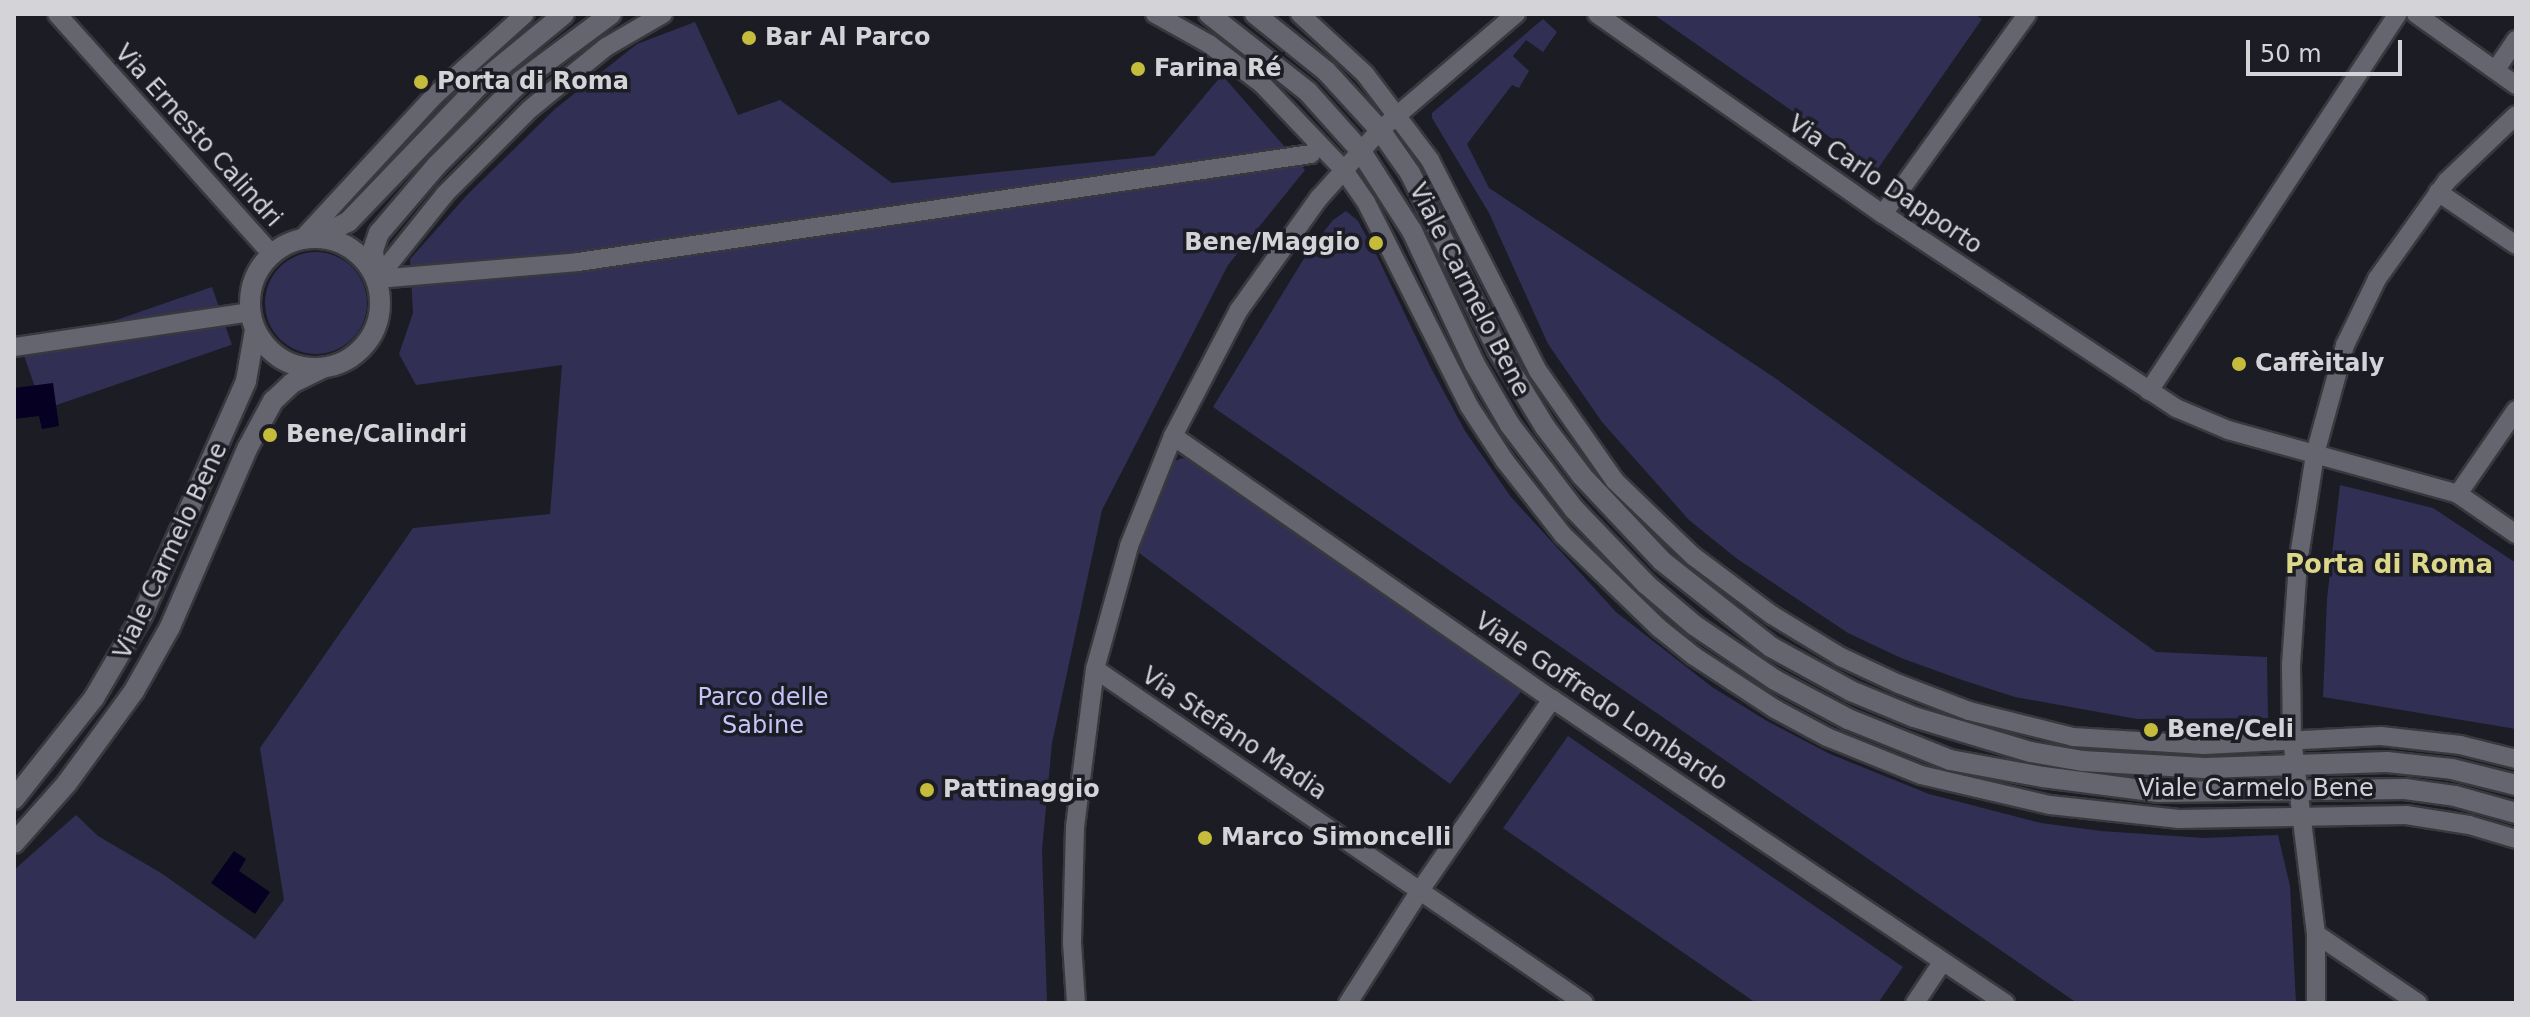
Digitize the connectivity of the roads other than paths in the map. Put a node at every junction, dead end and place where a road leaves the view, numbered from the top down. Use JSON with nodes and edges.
{"nodes":[{"id":1,"x":57,"y":14,"type":"edge"},
{"id":2,"x":525,"y":14,"type":"edge"},
{"id":3,"x":564,"y":14,"type":"edge"},
{"id":4,"x":611,"y":14,"type":"edge"},
{"id":5,"x":663,"y":14,"type":"edge"},
{"id":6,"x":1155,"y":14,"type":"edge"},
{"id":7,"x":1209,"y":14,"type":"edge"},
{"id":8,"x":1255,"y":14,"type":"edge"},
{"id":9,"x":1300,"y":14,"type":"edge"},
{"id":10,"x":1516,"y":14,"type":"edge"},
{"id":11,"x":1597,"y":14,"type":"edge"},
{"id":12,"x":2398,"y":14,"type":"edge"},
{"id":13,"x":2416,"y":14,"type":"edge"},
{"id":14,"x":2019,"y":17,"type":"edge"},
{"id":15,"x":2516,"y":40,"type":"edge"},
{"id":16,"x":2497,"y":68,"type":"junction"},
{"id":17,"x":2516,"y":85,"type":"edge"},
{"id":18,"x":1398,"y":114,"type":"junction"},
{"id":19,"x":2516,"y":115,"type":"edge"},
{"id":20,"x":1380,"y":130,"type":"junction"},
{"id":21,"x":1360,"y":150,"type":"junction"},
{"id":22,"x":1311,"y":154,"type":"dead end"},
{"id":23,"x":1343,"y":169,"type":"junction"},
{"id":24,"x":2438,"y":192,"type":"junction"},
{"id":25,"x":1883,"y":214,"type":"junction"},
{"id":26,"x":310,"y":237,"type":"junction"},
{"id":27,"x":2516,"y":245,"type":"edge"},
{"id":28,"x":271,"y":253,"type":"junction"},
{"id":29,"x":377,"y":279,"type":"junction"},
{"id":30,"x":252,"y":321,"type":"junction"},
{"id":31,"x":14,"y":347,"type":"edge"},
{"id":32,"x":323,"y":368,"type":"junction"},
{"id":33,"x":1538,"y":371,"type":"junction"},
{"id":34,"x":2149,"y":391,"type":"junction"},
{"id":35,"x":1531,"y":405,"type":"junction"},
{"id":36,"x":1469,"y":406,"type":"junction"},
{"id":37,"x":2516,"y":410,"type":"edge"},
{"id":38,"x":1510,"y":425,"type":"junction"},
{"id":39,"x":1173,"y":436,"type":"junction"},
{"id":40,"x":2315,"y":454,"type":"junction"},
{"id":41,"x":2458,"y":494,"type":"junction"},
{"id":42,"x":2516,"y":534,"type":"edge"},
{"id":43,"x":1095,"y":669,"type":"junction"},
{"id":44,"x":1552,"y":699,"type":"junction"},
{"id":45,"x":2037,"y":729,"type":"junction"},
{"id":46,"x":2292,"y":739,"type":"junction"},
{"id":47,"x":2006,"y":747,"type":"junction"},
{"id":48,"x":2516,"y":759,"type":"edge"},
{"id":49,"x":2295,"y":765,"type":"junction"},
{"id":50,"x":2010,"y":770,"type":"junction"},
{"id":51,"x":2516,"y":785,"type":"edge"},
{"id":52,"x":2297,"y":789,"type":"junction"},
{"id":53,"x":14,"y":799,"type":"edge"},
{"id":54,"x":2020,"y":800,"type":"junction"},
{"id":55,"x":2514,"y":812,"type":"edge"},
{"id":56,"x":2300,"y":815,"type":"junction"},
{"id":57,"x":2511,"y":837,"type":"edge"},
{"id":58,"x":14,"y":843,"type":"edge"},
{"id":59,"x":1421,"y":889,"type":"junction"},
{"id":60,"x":2316,"y":934,"type":"junction"},
{"id":61,"x":1943,"y":961,"type":"junction"},
{"id":62,"x":1076,"y":1003,"type":"edge"},
{"id":63,"x":1348,"y":1003,"type":"edge"},
{"id":64,"x":1584,"y":1003,"type":"edge"},
{"id":65,"x":1915,"y":1003,"type":"edge"},
{"id":66,"x":2005,"y":1003,"type":"edge"},
{"id":67,"x":2316,"y":1003,"type":"edge"},
{"id":68,"x":2418,"y":1003,"type":"edge"}],
"edges":[{"from":1,"to":28,"type":"street","name":"Via Ernesto Calindri"},
{"from":2,"to":26,"type":"street"},
{"from":3,"to":26,"type":"street"},
{"from":4,"to":29,"type":"street"},
{"from":5,"to":29,"type":"street"},
{"from":6,"to":23,"type":"street","name":"Viale Carmelo Bene"},
{"from":7,"to":21,"type":"street","name":"Viale Carmelo Bene"},
{"from":8,"to":20,"type":"street","name":"Viale Carmelo Bene"},
{"from":9,"to":18,"type":"street","name":"Viale Carmelo Bene"},
{"from":10,"to":18,"type":"street"},
{"from":11,"to":25,"type":"street","name":"Via Carlo Dapporto"},
{"from":12,"to":34,"type":"street"},
{"from":13,"to":16,"type":"street"},
{"from":14,"to":25,"type":"street"},
{"from":15,"to":16,"type":"street"},
{"from":16,"to":17,"type":"street"},
{"from":18,"to":20,"type":"street"},
{"from":18,"to":33,"type":"street","name":"Viale Carmelo Bene"},
{"from":19,"to":24,"type":"street"},
{"from":20,"to":21,"type":"street"},
{"from":20,"to":35,"type":"street","name":"Viale Carmelo Bene"},
{"from":21,"to":23,"type":"street"},
{"from":21,"to":38,"type":"street","name":"Viale Carmelo Bene"},
{"from":22,"to":29,"type":"street"},
{"from":23,"to":36,"type":"street","name":"Viale Carmelo Bene"},
{"from":23,"to":39,"type":"street"},
{"from":24,"to":27,"type":"street"},
{"from":24,"to":40,"type":"street"},
{"from":25,"to":34,"type":"street","name":"Via Carlo Dapporto"},
{"from":26,"to":28,"type":"street"},
{"from":26,"to":29,"type":"street"},
{"from":28,"to":30,"type":"street"},
{"from":29,"to":32,"type":"street"},
{"from":30,"to":31,"type":"street"},
{"from":30,"to":32,"type":"street"},
{"from":30,"to":53,"type":"street","name":"Viale Carmelo Bene"},
{"from":32,"to":58,"type":"street","name":"Viale Carmelo Bene"},
{"from":33,"to":35,"type":"street","name":"Viale Carmelo Bene"},
{"from":33,"to":45,"type":"street","name":"Viale Carmelo Bene"},
{"from":34,"to":40,"type":"street","name":"Via Carlo Dapporto"},
{"from":35,"to":47,"type":"street","name":"Viale Carmelo Bene"},
{"from":36,"to":38,"type":"street","name":"Viale Carmelo Bene"},
{"from":36,"to":54,"type":"street","name":"Viale Carmelo Bene"},
{"from":37,"to":41,"type":"street"},
{"from":38,"to":50,"type":"street","name":"Viale Carmelo Bene"},
{"from":39,"to":43,"type":"street"},
{"from":39,"to":44,"type":"street","name":"Viale Goffredo Lombardo"},
{"from":40,"to":41,"type":"street","name":"Via Carlo Dapporto"},
{"from":40,"to":46,"type":"street"},
{"from":41,"to":42,"type":"street","name":"Via Carlo Dapporto"},
{"from":43,"to":59,"type":"street","name":"Via Stefano Madia"},
{"from":43,"to":62,"type":"street"},
{"from":44,"to":59,"type":"street"},
{"from":44,"to":61,"type":"street","name":"Viale Goffredo Lombardo"},
{"from":45,"to":46,"type":"street","name":"Viale Carmelo Bene"},
{"from":45,"to":47,"type":"street"},
{"from":46,"to":48,"type":"street","name":"Viale Carmelo Bene"},
{"from":46,"to":49,"type":"street"},
{"from":47,"to":49,"type":"street","name":"Viale Carmelo Bene"},
{"from":49,"to":51,"type":"street","name":"Viale Carmelo Bene"},
{"from":49,"to":52,"type":"street"},
{"from":50,"to":52,"type":"street","name":"Viale Carmelo Bene"},
{"from":50,"to":54,"type":"street"},
{"from":52,"to":55,"type":"street","name":"Viale Carmelo Bene"},
{"from":52,"to":56,"type":"street"},
{"from":54,"to":56,"type":"street","name":"Viale Carmelo Bene"},
{"from":55,"to":57,"type":"street"},
{"from":56,"to":57,"type":"street","name":"Viale Carmelo Bene"},
{"from":56,"to":60,"type":"street"},
{"from":59,"to":63,"type":"street"},
{"from":59,"to":64,"type":"street","name":"Via Stefano Madia"},
{"from":60,"to":67,"type":"street"},
{"from":60,"to":68,"type":"street"},
{"from":61,"to":65,"type":"street"},
{"from":61,"to":66,"type":"street","name":"Viale Goffredo Lombardo"}]}
